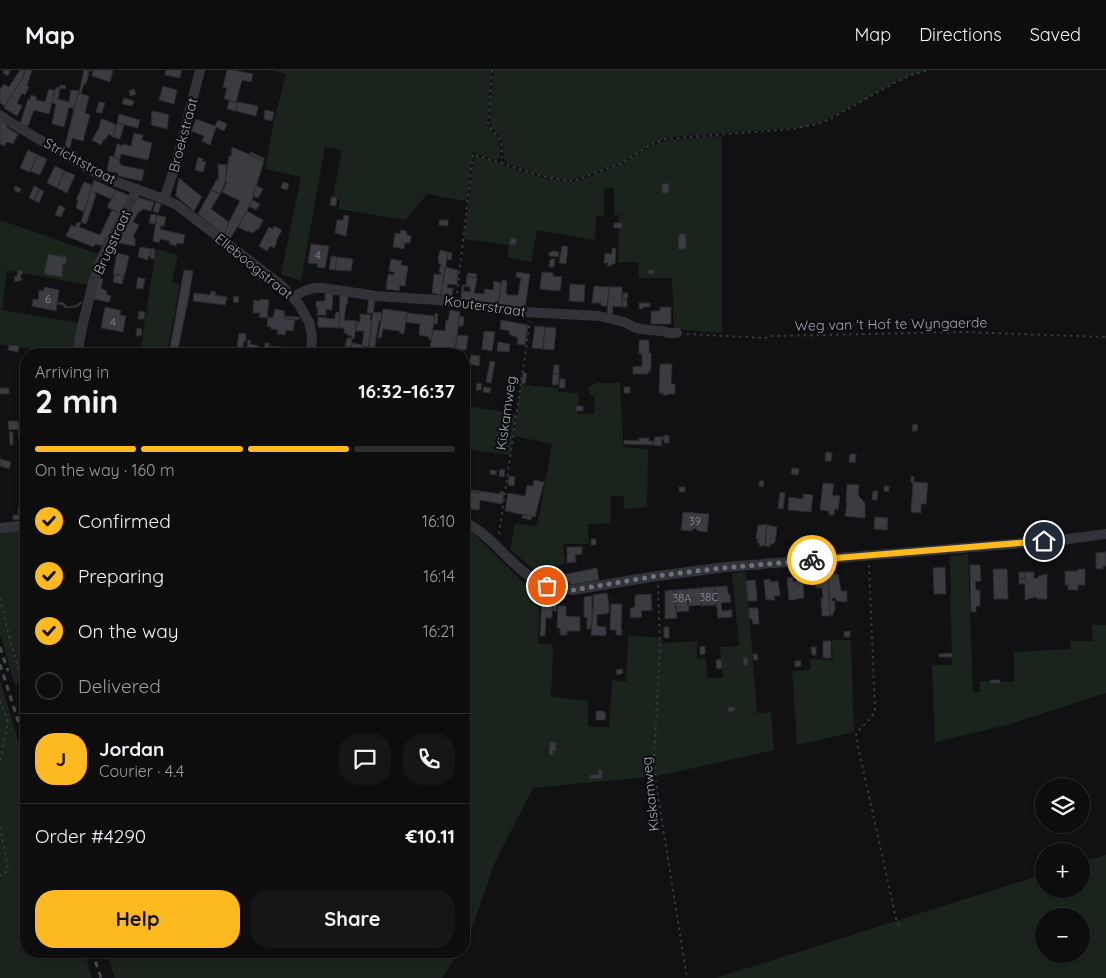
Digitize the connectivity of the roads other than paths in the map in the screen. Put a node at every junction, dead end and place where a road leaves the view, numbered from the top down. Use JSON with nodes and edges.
{"nodes":[{"id":1,"x":200,"y":70,"type":"edge"},
{"id":2,"x":0,"y":115,"type":"edge"},
{"id":3,"x":137,"y":189,"type":"junction"},
{"id":4,"x":164,"y":199,"type":"junction"},
{"id":5,"x":293,"y":297,"type":"junction"},
{"id":6,"x":678,"y":333,"type":"road end"},
{"id":7,"x":78,"y":348,"type":"edge"},
{"id":8,"x":311,"y":348,"type":"edge"},
{"id":9,"x":20,"y":526,"type":"edge"},
{"id":10,"x":470,"y":526,"type":"edge"},
{"id":11,"x":0,"y":528,"type":"edge"},
{"id":12,"x":1106,"y":534,"type":"edge"}],
"edges":[{"from":1,"to":4,"type":"street","name":"Broekstraat"},
{"from":2,"to":3,"type":"street","name":"Strichtstraat"},
{"from":3,"to":4,"type":"street","name":"Strichtstraat"},
{"from":3,"to":7,"type":"street","name":"Brugstraat"},
{"from":4,"to":5,"type":"street","name":"Elleboogstraat"},
{"from":5,"to":6,"type":"street","name":"Kouterstraat"},
{"from":5,"to":8,"type":"street","name":"Elleboogstraat"},
{"from":9,"to":11,"type":"street"},
{"from":10,"to":12,"type":"street"}]}
